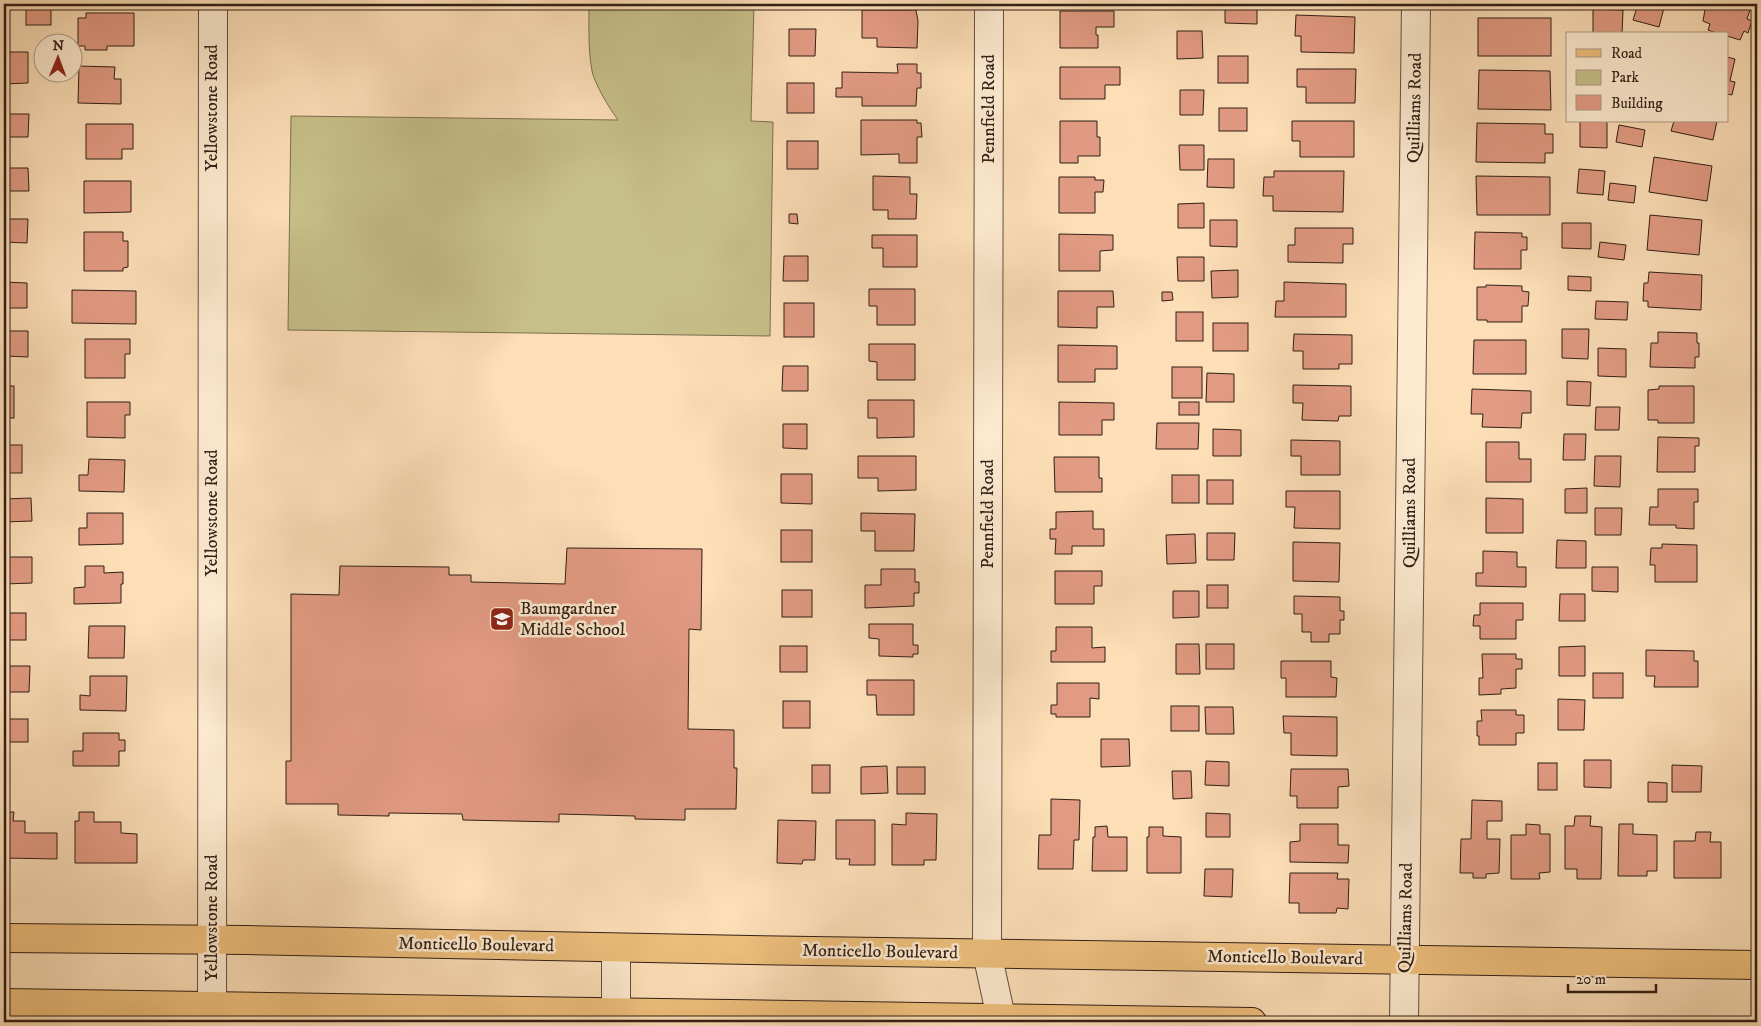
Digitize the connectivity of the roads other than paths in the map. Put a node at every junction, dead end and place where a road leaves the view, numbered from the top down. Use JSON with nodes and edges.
{"nodes":[{"id":1,"x":213,"y":4,"type":"edge"},
{"id":2,"x":989,"y":4,"type":"edge"},
{"id":3,"x":1416,"y":4,"type":"edge"},
{"id":4,"x":4,"y":938,"type":"edge"},
{"id":5,"x":212,"y":940,"type":"junction"},
{"id":6,"x":616,"y":948,"type":"junction"},
{"id":7,"x":987,"y":953,"type":"junction"},
{"id":8,"x":1405,"y":959,"type":"junction"},
{"id":9,"x":1757,"y":965,"type":"edge"},
{"id":10,"x":4,"y":1003,"type":"edge"},
{"id":11,"x":212,"y":1014,"type":"edge"},
{"id":12,"x":616,"y":1018,"type":"edge"},
{"id":13,"x":1002,"y":1021,"type":"edge"},
{"id":14,"x":1252,"y":1022,"type":"edge"},
{"id":15,"x":1404,"y":1022,"type":"edge"}],
"edges":[{"from":1,"to":5,"type":"street","name":"Yellowstone Road"},
{"from":2,"to":7,"type":"street","name":"Pennfield Road"},
{"from":3,"to":8,"type":"street","name":"Quilliams Road"},
{"from":4,"to":5,"type":"main road","name":"Monticello Boulevard"},
{"from":5,"to":6,"type":"main road","name":"Monticello Boulevard"},
{"from":5,"to":11,"type":"street","name":"Yellowstone Road"},
{"from":6,"to":7,"type":"main road","name":"Monticello Boulevard"},
{"from":6,"to":12,"type":"street"},
{"from":7,"to":8,"type":"main road","name":"Monticello Boulevard"},
{"from":7,"to":13,"type":"street","name":"Pennfield Road"},
{"from":8,"to":9,"type":"main road","name":"Monticello Boulevard"},
{"from":8,"to":15,"type":"street","name":"Quilliams Road"},
{"from":10,"to":11,"type":"main road"},
{"from":11,"to":12,"type":"main road"},
{"from":12,"to":13,"type":"main road"},
{"from":13,"to":14,"type":"main road"}]}
